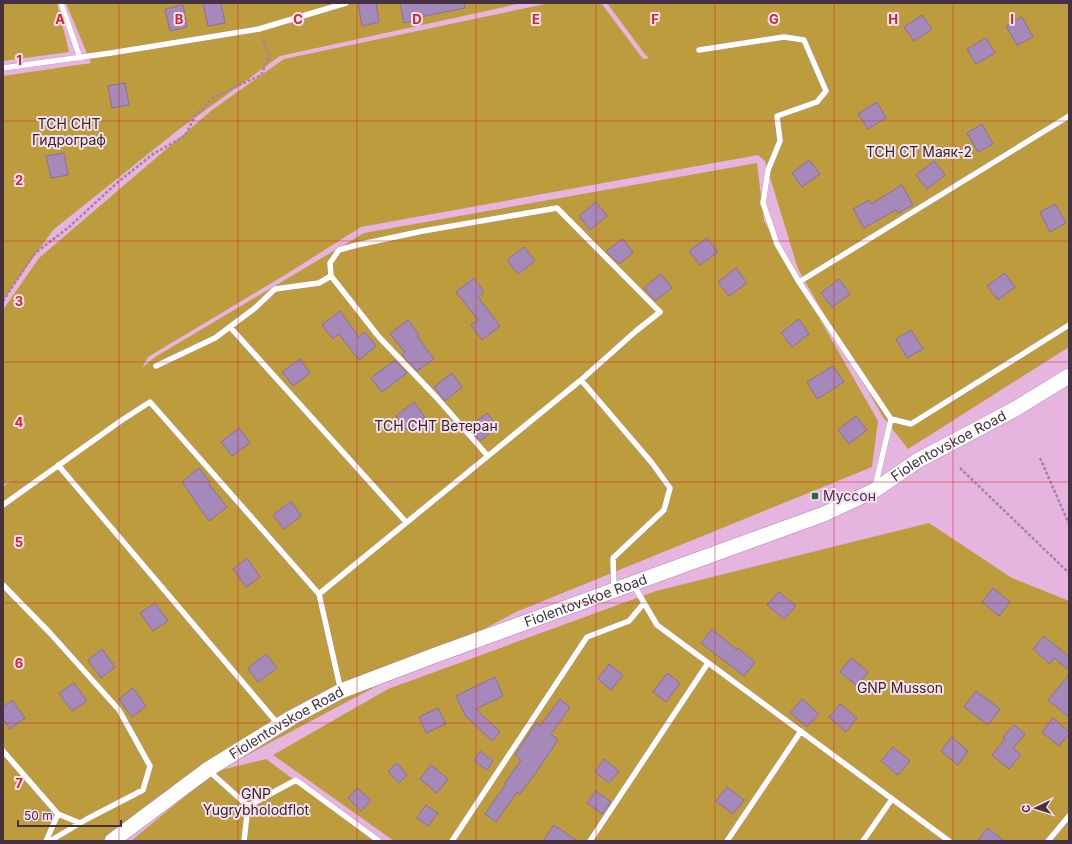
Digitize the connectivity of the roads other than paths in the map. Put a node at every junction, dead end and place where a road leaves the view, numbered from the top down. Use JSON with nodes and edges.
{"nodes":[{"id":1,"x":61,"y":3,"type":"edge"},
{"id":2,"x":346,"y":3,"type":"edge"},
{"id":3,"x":699,"y":50,"type":"dead end"},
{"id":4,"x":80,"y":58,"type":"junction"},
{"id":5,"x":3,"y":68,"type":"edge"},
{"id":6,"x":1069,"y":116,"type":"edge"},
{"id":7,"x":331,"y":276,"type":"junction"},
{"id":8,"x":799,"y":282,"type":"junction"},
{"id":9,"x":1069,"y":325,"type":"edge"},
{"id":10,"x":230,"y":327,"type":"junction"},
{"id":11,"x":156,"y":366,"type":"dead end"},
{"id":12,"x":1069,"y":376,"type":"edge"},
{"id":13,"x":581,"y":380,"type":"junction"},
{"id":14,"x":891,"y":419,"type":"junction"},
{"id":15,"x":487,"y":455,"type":"junction"},
{"id":16,"x":58,"y":465,"type":"junction"},
{"id":17,"x":875,"y":490,"type":"junction"},
{"id":18,"x":3,"y":505,"type":"edge"},
{"id":19,"x":406,"y":522,"type":"junction"},
{"id":20,"x":632,"y":584,"type":"junction"},
{"id":21,"x":3,"y":585,"type":"edge"},
{"id":22,"x":614,"y":590,"type":"junction"},
{"id":23,"x":319,"y":594,"type":"junction"},
{"id":24,"x":644,"y":603,"type":"junction"},
{"id":25,"x":708,"y":663,"type":"junction"},
{"id":26,"x":341,"y":691,"type":"junction"},
{"id":27,"x":280,"y":726,"type":"junction"},
{"id":28,"x":801,"y":732,"type":"junction"},
{"id":29,"x":3,"y":751,"type":"edge"},
{"id":30,"x":207,"y":770,"type":"junction"},
{"id":31,"x":892,"y":799,"type":"junction"},
{"id":32,"x":248,"y":806,"type":"junction"},
{"id":33,"x":58,"y":814,"type":"junction"},
{"id":34,"x":1069,"y":816,"type":"edge"},
{"id":35,"x":80,"y":823,"type":"junction"},
{"id":36,"x":46,"y":841,"type":"edge"},
{"id":37,"x":50,"y":841,"type":"edge"},
{"id":38,"x":112,"y":841,"type":"edge"},
{"id":39,"x":244,"y":841,"type":"edge"},
{"id":40,"x":379,"y":841,"type":"edge"},
{"id":41,"x":452,"y":841,"type":"edge"},
{"id":42,"x":590,"y":841,"type":"edge"},
{"id":43,"x":727,"y":841,"type":"edge"},
{"id":44,"x":863,"y":841,"type":"edge"},
{"id":45,"x":949,"y":841,"type":"edge"},
{"id":46,"x":1048,"y":841,"type":"edge"}],
"edges":[{"from":1,"to":4,"type":"lane"},
{"from":2,"to":4,"type":"lane"},
{"from":3,"to":8,"type":"lane"},
{"from":4,"to":5,"type":"lane"},
{"from":6,"to":8,"type":"lane"},
{"from":7,"to":10,"type":"lane"},
{"from":7,"to":13,"type":"lane"},
{"from":7,"to":15,"type":"lane"},
{"from":8,"to":14,"type":"lane"},
{"from":9,"to":14,"type":"lane"},
{"from":10,"to":11,"type":"lane"},
{"from":10,"to":19,"type":"lane"},
{"from":12,"to":17,"type":"main road","name":"Fiolentovskoe Road"},
{"from":13,"to":15,"type":"lane"},
{"from":13,"to":22,"type":"lane"},
{"from":14,"to":17,"type":"lane"},
{"from":15,"to":19,"type":"lane"},
{"from":16,"to":18,"type":"lane"},
{"from":16,"to":23,"type":"lane"},
{"from":16,"to":27,"type":"lane"},
{"from":17,"to":20,"type":"main road","name":"Fiolentovskoe Road"},
{"from":19,"to":23,"type":"lane"},
{"from":20,"to":22,"type":"main road","name":"Fiolentovskoe Road"},
{"from":20,"to":24,"type":"lane"},
{"from":21,"to":35,"type":"lane"},
{"from":22,"to":26,"type":"main road","name":"Fiolentovskoe Road"},
{"from":23,"to":26,"type":"lane"},
{"from":24,"to":25,"type":"lane"},
{"from":24,"to":41,"type":"lane"},
{"from":25,"to":28,"type":"lane"},
{"from":25,"to":42,"type":"lane"},
{"from":26,"to":27,"type":"main road","name":"Fiolentovskoe Road"},
{"from":27,"to":30,"type":"main road","name":"Fiolentovskoe Road"},
{"from":28,"to":31,"type":"lane"},
{"from":28,"to":43,"type":"lane"},
{"from":29,"to":33,"type":"lane"},
{"from":30,"to":32,"type":"lane"},
{"from":30,"to":38,"type":"main road","name":"Fiolentovskoe Road"},
{"from":31,"to":44,"type":"lane"},
{"from":31,"to":45,"type":"lane"},
{"from":32,"to":39,"type":"lane"},
{"from":32,"to":40,"type":"lane"},
{"from":33,"to":35,"type":"lane"},
{"from":33,"to":36,"type":"lane"},
{"from":34,"to":46,"type":"lane"},
{"from":35,"to":37,"type":"lane"}]}
